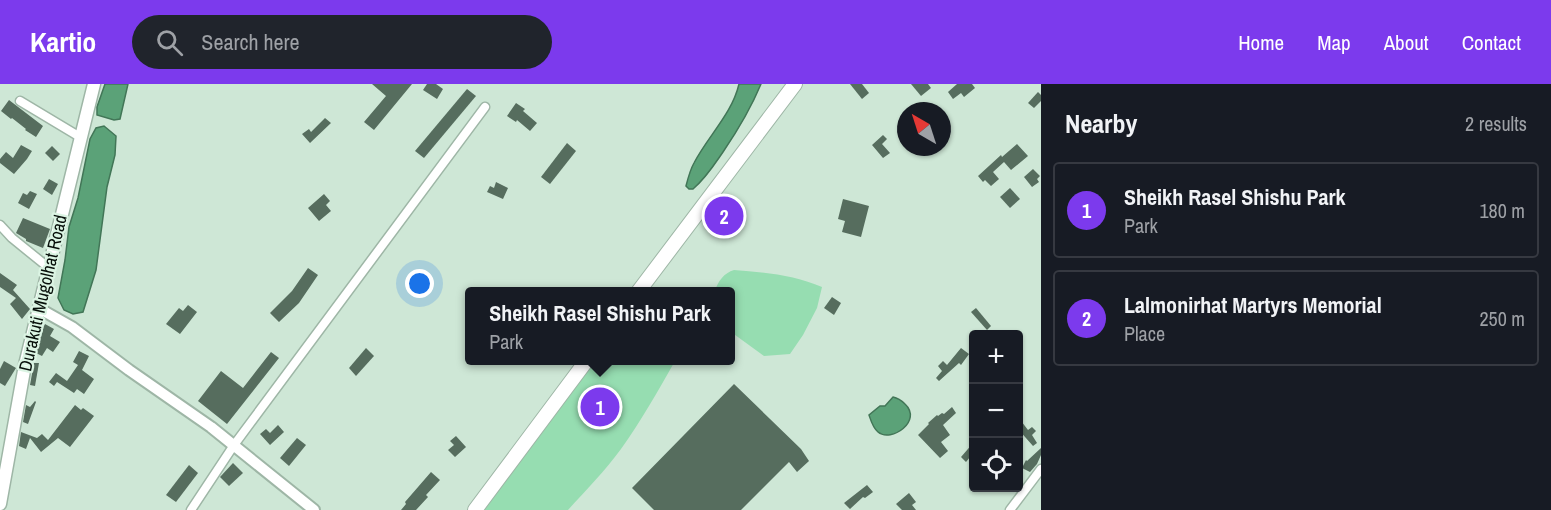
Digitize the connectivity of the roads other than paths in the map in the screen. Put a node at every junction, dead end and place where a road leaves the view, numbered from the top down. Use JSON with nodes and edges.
{"nodes":[{"id":1,"x":93,"y":84,"type":"edge"},
{"id":2,"x":795,"y":84,"type":"edge"},
{"id":3,"x":20,"y":100,"type":"dead end"},
{"id":4,"x":485,"y":107,"type":"dead end"},
{"id":5,"x":81,"y":137,"type":"junction"},
{"id":6,"x":0,"y":225,"type":"edge"},
{"id":7,"x":50,"y":268,"type":"junction"},
{"id":8,"x":641,"y":287,"type":"edge"},
{"id":9,"x":40,"y":309,"type":"junction"},
{"id":10,"x":583,"y":365,"type":"edge"},
{"id":11,"x":234,"y":446,"type":"junction"},
{"id":12,"x":1041,"y":469,"type":"edge"},
{"id":13,"x":0,"y":504,"type":"edge"},
{"id":14,"x":190,"y":510,"type":"edge"},
{"id":15,"x":314,"y":510,"type":"edge"},
{"id":16,"x":476,"y":510,"type":"edge"},
{"id":17,"x":1011,"y":510,"type":"edge"}],
"edges":[{"from":1,"to":5,"type":"main road","name":"Durakuti Mugolhat Road"},
{"from":2,"to":8,"type":"highway"},
{"from":3,"to":5,"type":"street"},
{"from":4,"to":11,"type":"street"},
{"from":5,"to":7,"type":"main road","name":"Durakuti Mugolhat Road"},
{"from":6,"to":7,"type":"street"},
{"from":7,"to":9,"type":"main road","name":"Durakuti Mugolhat Road"},
{"from":9,"to":11,"type":"street"},
{"from":9,"to":13,"type":"main road","name":"Durakuti Mugolhat Road"},
{"from":10,"to":16,"type":"highway"},
{"from":11,"to":14,"type":"street"},
{"from":11,"to":15,"type":"street"},
{"from":12,"to":17,"type":"street"}]}
